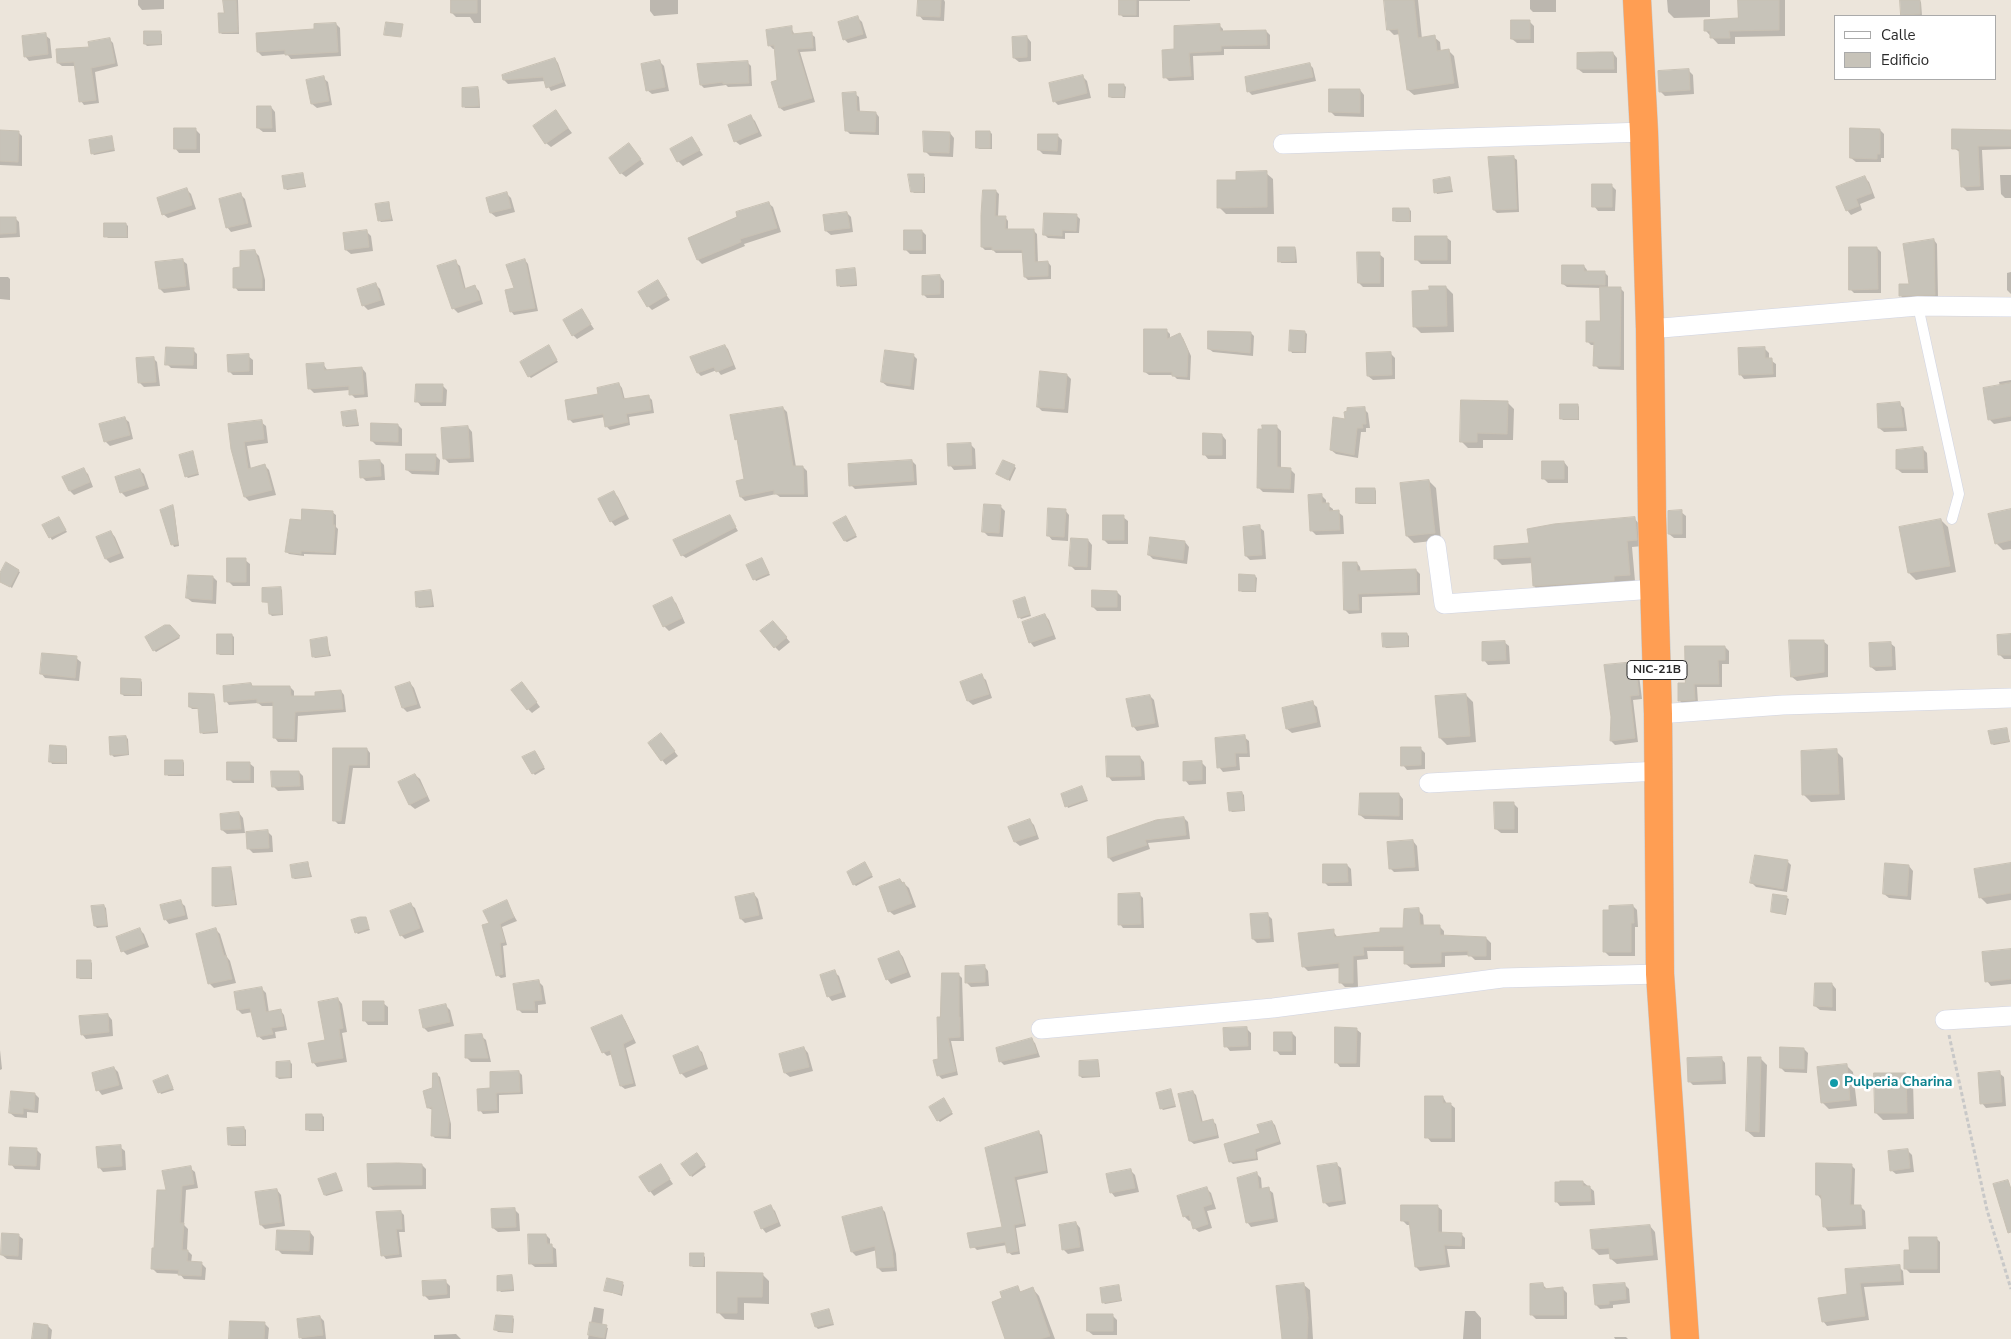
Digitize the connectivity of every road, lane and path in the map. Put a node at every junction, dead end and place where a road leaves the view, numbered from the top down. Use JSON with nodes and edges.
{"nodes":[{"id":1,"x":1637,"y":0,"type":"edge"},
{"id":2,"x":1644,"y":132,"type":"junction"},
{"id":3,"x":1283,"y":144,"type":"dead end"},
{"id":4,"x":1918,"y":306,"type":"junction"},
{"id":5,"x":2011,"y":306,"type":"edge"},
{"id":6,"x":1650,"y":329,"type":"junction"},
{"id":7,"x":1952,"y":519,"type":"dead end"},
{"id":8,"x":1436,"y":546,"type":"dead end"},
{"id":9,"x":1654,"y":589,"type":"junction"},
{"id":10,"x":2011,"y":698,"type":"edge"},
{"id":11,"x":1658,"y":714,"type":"junction"},
{"id":12,"x":1659,"y":771,"type":"junction"},
{"id":13,"x":1429,"y":784,"type":"dead end"},
{"id":14,"x":1660,"y":974,"type":"junction"},
{"id":15,"x":2011,"y":1016,"type":"edge"},
{"id":16,"x":1945,"y":1020,"type":"joint"},
{"id":17,"x":1041,"y":1029,"type":"dead end"},
{"id":18,"x":2011,"y":1289,"type":"edge"},
{"id":19,"x":1685,"y":1339,"type":"edge"}],
"edges":[{"from":1,"to":2,"type":"highway","number":"NIC-21B"},
{"from":2,"to":3,"type":"street"},
{"from":2,"to":6,"type":"highway","number":"NIC-21B"},
{"from":4,"to":5,"type":"street"},
{"from":4,"to":6,"type":"street"},
{"from":4,"to":7,"type":"lane"},
{"from":6,"to":9,"type":"highway","number":"NIC-21B"},
{"from":8,"to":9,"type":"street"},
{"from":9,"to":11,"type":"highway","number":"NIC-21B"},
{"from":10,"to":11,"type":"street"},
{"from":11,"to":12,"type":"highway","number":"NIC-21B"},
{"from":12,"to":13,"type":"street"},
{"from":12,"to":14,"type":"highway","number":"NIC-21B"},
{"from":14,"to":17,"type":"street"},
{"from":14,"to":19,"type":"highway","number":"NIC-21B"},
{"from":15,"to":16,"type":"street"},
{"from":16,"to":18,"type":"path"}]}
